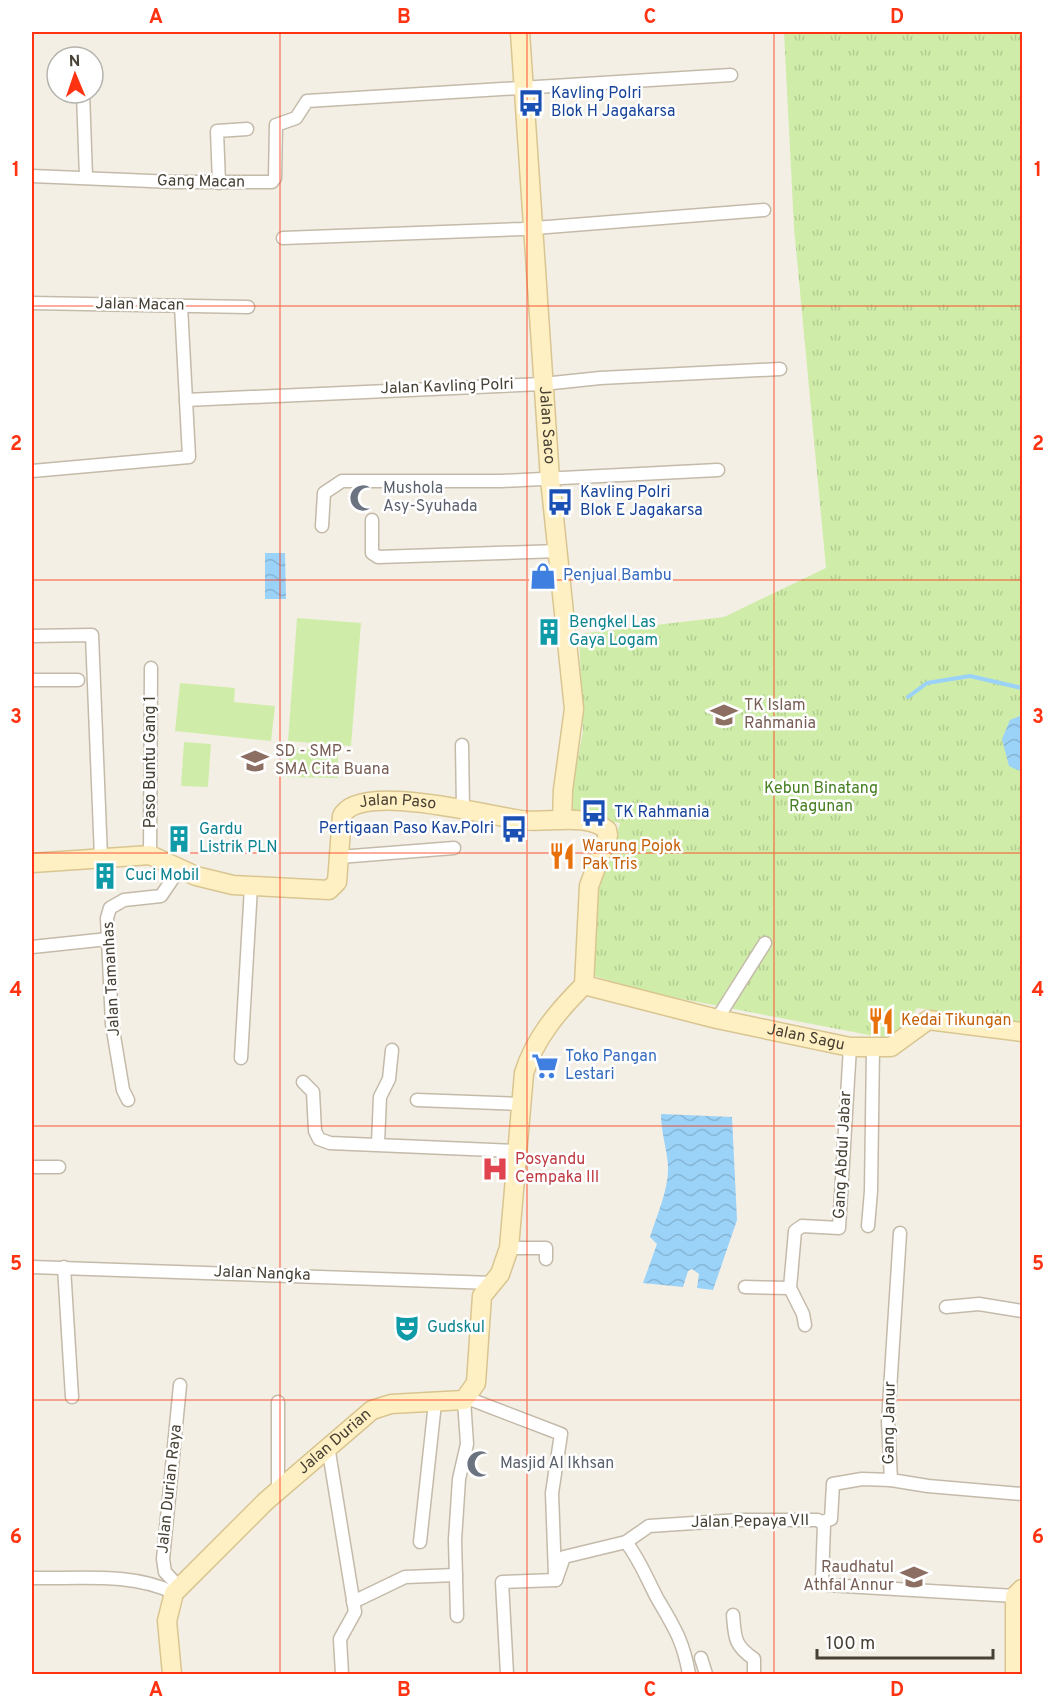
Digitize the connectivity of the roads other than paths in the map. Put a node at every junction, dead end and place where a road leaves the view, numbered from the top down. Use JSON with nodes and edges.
{"nodes":[{"id":1,"x":520,"y":32,"type":"edge"},
{"id":2,"x":731,"y":75,"type":"dead end"},
{"id":3,"x":523,"y":88,"type":"junction"},
{"id":4,"x":83,"y":105,"type":"edge"},
{"id":5,"x":247,"y":129,"type":"dead end"},
{"id":6,"x":32,"y":176,"type":"edge"},
{"id":7,"x":86,"y":177,"type":"junction"},
{"id":8,"x":219,"y":183,"type":"junction"},
{"id":9,"x":764,"y":210,"type":"dead end"},
{"id":10,"x":533,"y":228,"type":"junction"},
{"id":11,"x":283,"y":238,"type":"dead end"},
{"id":12,"x":32,"y":303,"type":"edge"},
{"id":13,"x":180,"y":306,"type":"junction"},
{"id":14,"x":248,"y":307,"type":"dead end"},
{"id":15,"x":780,"y":369,"type":"dead end"},
{"id":16,"x":543,"y":384,"type":"junction"},
{"id":17,"x":186,"y":400,"type":"junction"},
{"id":18,"x":32,"y":471,"type":"edge"},
{"id":19,"x":718,"y":471,"type":"dead end"},
{"id":20,"x":550,"y":479,"type":"junction"},
{"id":21,"x":372,"y":520,"type":"dead end"},
{"id":22,"x":322,"y":526,"type":"dead end"},
{"id":23,"x":559,"y":552,"type":"junction"},
{"id":24,"x":32,"y":636,"type":"edge"},
{"id":25,"x":151,"y":668,"type":"dead end"},
{"id":26,"x":32,"y":680,"type":"edge"},
{"id":27,"x":78,"y":680,"type":"dead end"},
{"id":28,"x":462,"y":745,"type":"dead end"},
{"id":29,"x":463,"y":808,"type":"junction"},
{"id":30,"x":562,"y":819,"type":"junction"},
{"id":31,"x":454,"y":848,"type":"dead end"},
{"id":32,"x":150,"y":855,"type":"junction"},
{"id":33,"x":101,"y":857,"type":"junction"},
{"id":34,"x":339,"y":857,"type":"junction"},
{"id":35,"x":32,"y":863,"type":"edge"},
{"id":36,"x":180,"y":868,"type":"junction"},
{"id":37,"x":251,"y":887,"type":"junction"},
{"id":38,"x":108,"y":939,"type":"junction"},
{"id":39,"x":765,"y":943,"type":"dead end"},
{"id":40,"x":32,"y":947,"type":"edge"},
{"id":41,"x":584,"y":985,"type":"junction"},
{"id":42,"x":717,"y":1019,"type":"junction"},
{"id":43,"x":1023,"y":1032,"type":"edge"},
{"id":44,"x":850,"y":1047,"type":"junction"},
{"id":45,"x":873,"y":1048,"type":"junction"},
{"id":46,"x":392,"y":1050,"type":"dead end"},
{"id":47,"x":241,"y":1058,"type":"dead end"},
{"id":48,"x":303,"y":1082,"type":"dead end"},
{"id":49,"x":128,"y":1100,"type":"dead end"},
{"id":50,"x":417,"y":1101,"type":"dead end"},
{"id":51,"x":521,"y":1104,"type":"junction"},
{"id":52,"x":378,"y":1143,"type":"junction"},
{"id":53,"x":519,"y":1151,"type":"junction"},
{"id":54,"x":32,"y":1167,"type":"edge"},
{"id":55,"x":59,"y":1167,"type":"dead end"},
{"id":56,"x":868,"y":1226,"type":"dead end"},
{"id":57,"x":900,"y":1233,"type":"dead end"},
{"id":58,"x":510,"y":1248,"type":"junction"},
{"id":59,"x":546,"y":1259,"type":"dead end"},
{"id":60,"x":32,"y":1267,"type":"edge"},
{"id":61,"x":64,"y":1267,"type":"junction"},
{"id":62,"x":493,"y":1282,"type":"junction"},
{"id":63,"x":745,"y":1287,"type":"dead end"},
{"id":64,"x":790,"y":1288,"type":"junction"},
{"id":65,"x":946,"y":1307,"type":"dead end"},
{"id":66,"x":1023,"y":1311,"type":"edge"},
{"id":67,"x":805,"y":1325,"type":"dead end"},
{"id":68,"x":180,"y":1385,"type":"dead end"},
{"id":69,"x":72,"y":1397,"type":"dead end"},
{"id":70,"x":466,"y":1399,"type":"junction"},
{"id":71,"x":278,"y":1402,"type":"dead end"},
{"id":72,"x":435,"y":1403,"type":"junction"},
{"id":73,"x":505,"y":1412,"type":"junction"},
{"id":74,"x":524,"y":1414,"type":"dead end"},
{"id":75,"x":328,"y":1446,"type":"junction"},
{"id":76,"x":891,"y":1480,"type":"junction"},
{"id":77,"x":278,"y":1490,"type":"junction"},
{"id":78,"x":1023,"y":1494,"type":"edge"},
{"id":79,"x":822,"y":1522,"type":"junction"},
{"id":80,"x":420,"y":1542,"type":"dead end"},
{"id":81,"x":626,"y":1542,"type":"junction"},
{"id":82,"x":456,"y":1575,"type":"junction"},
{"id":83,"x":32,"y":1578,"type":"edge"},
{"id":84,"x":556,"y":1580,"type":"junction"},
{"id":85,"x":177,"y":1590,"type":"junction"},
{"id":86,"x":1019,"y":1593,"type":"edge"},
{"id":87,"x":353,"y":1602,"type":"junction"},
{"id":88,"x":733,"y":1615,"type":"dead end"},
{"id":89,"x":457,"y":1616,"type":"dead end"},
{"id":90,"x":1019,"y":1654,"type":"edge"},
{"id":91,"x":701,"y":1658,"type":"dead end"},
{"id":92,"x":172,"y":1674,"type":"edge"},
{"id":93,"x":342,"y":1674,"type":"edge"},
{"id":94,"x":507,"y":1674,"type":"edge"},
{"id":95,"x":689,"y":1674,"type":"edge"},
{"id":96,"x":706,"y":1674,"type":"edge"},
{"id":97,"x":754,"y":1674,"type":"edge"},
{"id":98,"x":1015,"y":1674,"type":"edge"}],
"edges":[{"from":1,"to":3,"type":"main road","name":"Jalan Saco"},
{"from":2,"to":3,"type":"street"},
{"from":3,"to":8,"type":"street","name":"Gang Macan"},
{"from":3,"to":10,"type":"main road","name":"Jalan Saco"},
{"from":4,"to":7,"type":"street"},
{"from":5,"to":8,"type":"street"},
{"from":6,"to":7,"type":"street","name":"Gang Macan"},
{"from":7,"to":8,"type":"street","name":"Gang Macan"},
{"from":9,"to":10,"type":"street"},
{"from":10,"to":11,"type":"street"},
{"from":10,"to":16,"type":"main road","name":"Jalan Saco"},
{"from":12,"to":13,"type":"street","name":"Jalan Macan"},
{"from":13,"to":14,"type":"street","name":"Jalan Macan"},
{"from":13,"to":17,"type":"street"},
{"from":15,"to":16,"type":"street","name":"Jalan Kavling Polri"},
{"from":16,"to":17,"type":"street","name":"Jalan Kavling Polri"},
{"from":16,"to":20,"type":"main road","name":"Jalan Saco"},
{"from":17,"to":18,"type":"street"},
{"from":19,"to":20,"type":"street"},
{"from":20,"to":22,"type":"street"},
{"from":20,"to":23,"type":"main road","name":"Jalan Saco"},
{"from":21,"to":23,"type":"street"},
{"from":23,"to":30,"type":"main road","name":"Jalan Saco"},
{"from":24,"to":33,"type":"street"},
{"from":25,"to":32,"type":"street","name":"Paso Buntu Gang 1"},
{"from":26,"to":27,"type":"street"},
{"from":28,"to":29,"type":"street"},
{"from":29,"to":30,"type":"main road","name":"Jalan Paso"},
{"from":29,"to":34,"type":"main road","name":"Jalan Paso"},
{"from":30,"to":41,"type":"main road","name":"Jalan Paso"},
{"from":31,"to":34,"type":"street"},
{"from":32,"to":33,"type":"main road","name":"Jalan Paso"},
{"from":32,"to":36,"type":"main road","name":"Jalan Paso"},
{"from":33,"to":35,"type":"main road","name":"Jalan Paso"},
{"from":34,"to":37,"type":"main road","name":"Jalan Paso"},
{"from":36,"to":37,"type":"main road","name":"Jalan Paso"},
{"from":36,"to":38,"type":"street","name":"Jalan Tamanhas"},
{"from":37,"to":47,"type":"street"},
{"from":38,"to":40,"type":"street"},
{"from":38,"to":49,"type":"street","name":"Jalan Tamanhas"},
{"from":39,"to":42,"type":"street"},
{"from":41,"to":42,"type":"main road","name":"Jalan Sagu"},
{"from":41,"to":51,"type":"main road"},
{"from":42,"to":44,"type":"main road","name":"Jalan Sagu"},
{"from":43,"to":45,"type":"main road","name":"Jalan Sagu"},
{"from":44,"to":45,"type":"main road","name":"Jalan Sagu"},
{"from":44,"to":64,"type":"street","name":"Gang Abdul Jabar"},
{"from":45,"to":56,"type":"street"},
{"from":46,"to":52,"type":"street"},
{"from":48,"to":52,"type":"street"},
{"from":50,"to":51,"type":"street"},
{"from":51,"to":53,"type":"main road"},
{"from":52,"to":53,"type":"street"},
{"from":53,"to":58,"type":"main road"},
{"from":54,"to":55,"type":"street"},
{"from":57,"to":76,"type":"street","name":"Gang Janur"},
{"from":58,"to":59,"type":"street"},
{"from":58,"to":62,"type":"main road"},
{"from":60,"to":61,"type":"street","name":"Jalan Nangka"},
{"from":61,"to":62,"type":"street","name":"Jalan Nangka"},
{"from":61,"to":69,"type":"street"},
{"from":62,"to":70,"type":"main road"},
{"from":63,"to":64,"type":"street"},
{"from":64,"to":67,"type":"street"},
{"from":65,"to":66,"type":"street"},
{"from":68,"to":85,"type":"street","name":"Jalan Durian Raya"},
{"from":70,"to":72,"type":"main road","name":"Jalan Durian"},
{"from":70,"to":73,"type":"street"},
{"from":70,"to":82,"type":"street"},
{"from":71,"to":77,"type":"street"},
{"from":72,"to":75,"type":"main road","name":"Jalan Durian"},
{"from":72,"to":80,"type":"street"},
{"from":73,"to":74,"type":"street"},
{"from":73,"to":84,"type":"street"},
{"from":75,"to":77,"type":"main road","name":"Jalan Durian"},
{"from":75,"to":87,"type":"street"},
{"from":76,"to":78,"type":"street","name":"Gang Janur"},
{"from":76,"to":79,"type":"street"},
{"from":77,"to":85,"type":"main road","name":"Jalan Durian"},
{"from":79,"to":81,"type":"street","name":"Jalan Pepaya VII"},
{"from":79,"to":86,"type":"street","name":"Jalan Pepaya VII"},
{"from":81,"to":84,"type":"street","name":"Jalan Pepaya VII"},
{"from":81,"to":95,"type":"street"},
{"from":82,"to":87,"type":"street"},
{"from":82,"to":89,"type":"street"},
{"from":83,"to":85,"type":"street"},
{"from":84,"to":94,"type":"street"},
{"from":85,"to":92,"type":"main road"},
{"from":86,"to":90,"type":"main road"},
{"from":87,"to":93,"type":"street"},
{"from":88,"to":97,"type":"street"},
{"from":90,"to":98,"type":"main road"},
{"from":91,"to":96,"type":"street"}]}
